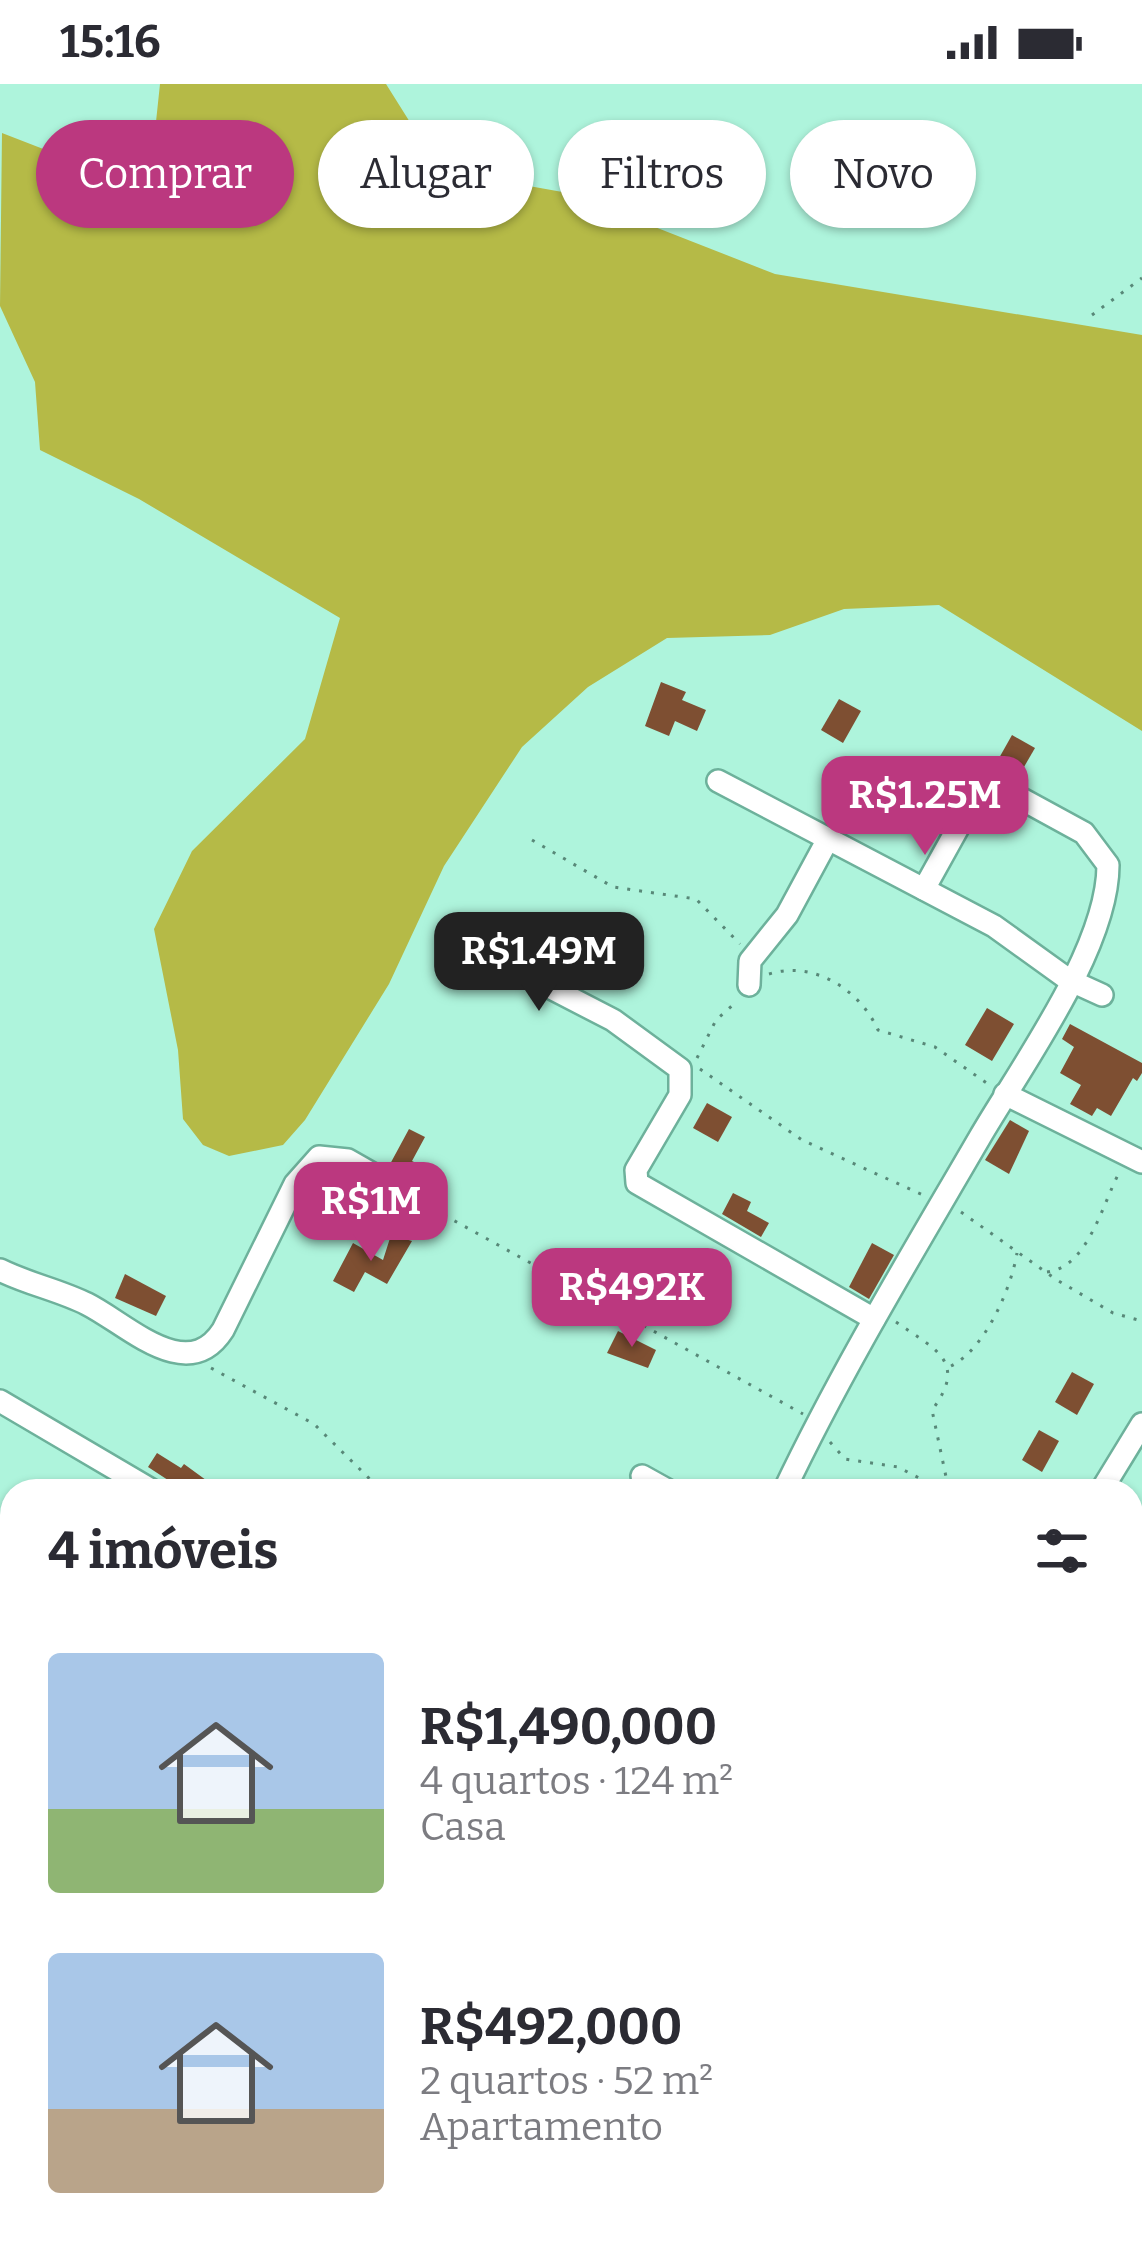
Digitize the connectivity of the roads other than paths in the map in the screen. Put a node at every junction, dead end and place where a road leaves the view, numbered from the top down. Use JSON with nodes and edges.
{"nodes":[{"id":1,"x":718,"y":781,"type":"dead end"},
{"id":2,"x":828,"y":839,"type":"junction"},
{"id":3,"x":924,"y":889,"type":"junction"},
{"id":4,"x":462,"y":942,"type":"dead end"},
{"id":5,"x":1069,"y":980,"type":"junction"},
{"id":6,"x":748,"y":986,"type":"road end"},
{"id":7,"x":1102,"y":995,"type":"dead end"},
{"id":8,"x":1005,"y":1094,"type":"junction"},
{"id":9,"x":1136,"y":1158,"type":"edge"},
{"id":10,"x":427,"y":1205,"type":"road end"},
{"id":11,"x":0,"y":1270,"type":"edge"},
{"id":12,"x":874,"y":1319,"type":"junction"},
{"id":13,"x":0,"y":1400,"type":"edge"},
{"id":14,"x":1142,"y":1424,"type":"edge"},
{"id":15,"x":642,"y":1476,"type":"dead end"},
{"id":16,"x":132,"y":1479,"type":"edge"},
{"id":17,"x":647,"y":1479,"type":"edge"},
{"id":18,"x":790,"y":1479,"type":"edge"},
{"id":19,"x":1108,"y":1479,"type":"edge"}],
"edges":[{"from":1,"to":2,"type":"street"},
{"from":2,"to":3,"type":"street"},
{"from":2,"to":6,"type":"street"},
{"from":3,"to":5,"type":"street"},
{"from":3,"to":5,"type":"street"},
{"from":4,"to":12,"type":"street"},
{"from":5,"to":7,"type":"street"},
{"from":5,"to":8,"type":"street"},
{"from":8,"to":9,"type":"street"},
{"from":8,"to":12,"type":"street"},
{"from":10,"to":11,"type":"street"},
{"from":12,"to":18,"type":"street"},
{"from":13,"to":16,"type":"street"},
{"from":14,"to":19,"type":"street"},
{"from":15,"to":17,"type":"street"}]}
